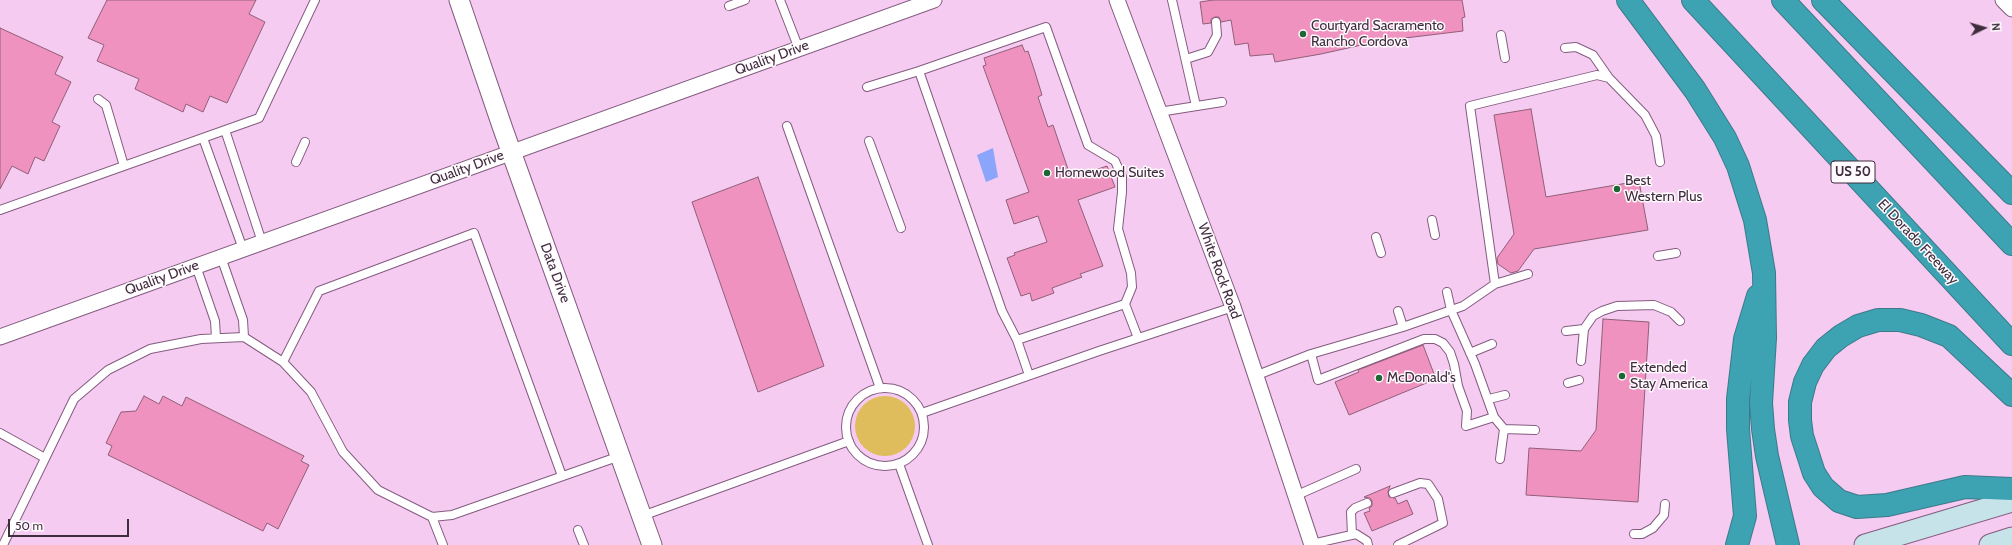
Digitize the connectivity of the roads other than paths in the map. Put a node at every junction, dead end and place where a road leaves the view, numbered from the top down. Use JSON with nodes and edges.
{"nodes":[{"id":1,"x":315,"y":0,"type":"edge"},
{"id":2,"x":459,"y":0,"type":"edge"},
{"id":3,"x":745,"y":0,"type":"edge"},
{"id":4,"x":780,"y":0,"type":"edge"},
{"id":5,"x":934,"y":0,"type":"edge"},
{"id":6,"x":1117,"y":0,"type":"edge"},
{"id":7,"x":1172,"y":0,"type":"edge"},
{"id":8,"x":1628,"y":0,"type":"edge"},
{"id":9,"x":1693,"y":0,"type":"edge"},
{"id":10,"x":1783,"y":0,"type":"edge"},
{"id":11,"x":1823,"y":0,"type":"edge"},
{"id":12,"x":2003,"y":0,"type":"edge"},
{"id":13,"x":729,"y":6,"type":"dead end"},
{"id":14,"x":2012,"y":9,"type":"edge"},
{"id":15,"x":1216,"y":22,"type":"dead end"},
{"id":16,"x":1501,"y":35,"type":"dead end"},
{"id":17,"x":1565,"y":48,"type":"dead end"},
{"id":18,"x":799,"y":49,"type":"junction"},
{"id":19,"x":1505,"y":58,"type":"dead end"},
{"id":20,"x":1186,"y":59,"type":"junction"},
{"id":21,"x":919,"y":71,"type":"junction"},
{"id":22,"x":1609,"y":78,"type":"junction"},
{"id":23,"x":867,"y":87,"type":"dead end"},
{"id":24,"x":98,"y":100,"type":"dead end"},
{"id":25,"x":1222,"y":102,"type":"dead end"},
{"id":26,"x":1196,"y":106,"type":"junction"},
{"id":27,"x":1160,"y":112,"type":"junction"},
{"id":28,"x":787,"y":126,"type":"dead end"},
{"id":29,"x":225,"y":130,"type":"junction"},
{"id":30,"x":203,"y":138,"type":"junction"},
{"id":31,"x":869,"y":141,"type":"dead end"},
{"id":32,"x":305,"y":142,"type":"dead end"},
{"id":33,"x":511,"y":152,"type":"junction"},
{"id":34,"x":296,"y":162,"type":"dead end"},
{"id":35,"x":1660,"y":162,"type":"dead end"},
{"id":36,"x":124,"y":166,"type":"junction"},
{"id":37,"x":2012,"y":193,"type":"edge"},
{"id":38,"x":0,"y":210,"type":"edge"},
{"id":39,"x":1432,"y":220,"type":"dead end"},
{"id":40,"x":900,"y":228,"type":"dead end"},
{"id":41,"x":1435,"y":235,"type":"dead end"},
{"id":42,"x":1376,"y":237,"type":"dead end"},
{"id":43,"x":262,"y":242,"type":"junction"},
{"id":44,"x":2012,"y":244,"type":"edge"},
{"id":45,"x":242,"y":249,"type":"junction"},
{"id":46,"x":1381,"y":253,"type":"dead end"},
{"id":47,"x":1676,"y":253,"type":"dead end"},
{"id":48,"x":1658,"y":256,"type":"dead end"},
{"id":49,"x":221,"y":257,"type":"junction"},
{"id":50,"x":196,"y":266,"type":"junction"},
{"id":51,"x":1764,"y":273,"type":"junction"},
{"id":52,"x":1528,"y":274,"type":"dead end"},
{"id":53,"x":1495,"y":284,"type":"junction"},
{"id":54,"x":1447,"y":292,"type":"dead end"},
{"id":55,"x":1124,"y":304,"type":"junction"},
{"id":56,"x":1233,"y":307,"type":"junction"},
{"id":57,"x":1451,"y":310,"type":"junction"},
{"id":58,"x":1398,"y":311,"type":"dead end"},
{"id":59,"x":1680,"y":321,"type":"dead end"},
{"id":60,"x":1403,"y":327,"type":"junction"},
{"id":61,"x":1584,"y":329,"type":"junction"},
{"id":62,"x":1566,"y":332,"type":"dead end"},
{"id":63,"x":0,"y":337,"type":"edge"},
{"id":64,"x":244,"y":337,"type":"junction"},
{"id":65,"x":216,"y":338,"type":"junction"},
{"id":66,"x":1138,"y":338,"type":"junction"},
{"id":67,"x":1017,"y":340,"type":"junction"},
{"id":68,"x":1492,"y":344,"type":"dead end"},
{"id":69,"x":2012,"y":344,"type":"edge"},
{"id":70,"x":1470,"y":353,"type":"junction"},
{"id":71,"x":1311,"y":354,"type":"junction"},
{"id":72,"x":1581,"y":361,"type":"dead end"},
{"id":73,"x":283,"y":362,"type":"junction"},
{"id":74,"x":1029,"y":375,"type":"junction"},
{"id":75,"x":1255,"y":376,"type":"junction"},
{"id":76,"x":1578,"y":380,"type":"dead end"},
{"id":77,"x":1568,"y":383,"type":"dead end"},
{"id":78,"x":880,"y":388,"type":"junction"},
{"id":79,"x":1505,"y":395,"type":"dead end"},
{"id":80,"x":2012,"y":395,"type":"edge"},
{"id":81,"x":1489,"y":399,"type":"junction"},
{"id":82,"x":922,"y":413,"type":"junction"},
{"id":83,"x":1494,"y":416,"type":"junction"},
{"id":84,"x":1504,"y":429,"type":"junction"},
{"id":85,"x":1535,"y":430,"type":"dead end"},
{"id":86,"x":0,"y":433,"type":"edge"},
{"id":87,"x":849,"y":440,"type":"junction"},
{"id":88,"x":621,"y":456,"type":"junction"},
{"id":89,"x":45,"y":458,"type":"junction"},
{"id":90,"x":1500,"y":459,"type":"dead end"},
{"id":91,"x":899,"y":464,"type":"junction"},
{"id":92,"x":1356,"y":469,"type":"dead end"},
{"id":93,"x":562,"y":476,"type":"junction"},
{"id":94,"x":2012,"y":489,"type":"edge"},
{"id":95,"x":1393,"y":493,"type":"dead end"},
{"id":96,"x":1295,"y":496,"type":"junction"},
{"id":97,"x":2012,"y":501,"type":"edge"},
{"id":98,"x":1367,"y":503,"type":"dead end"},
{"id":99,"x":1665,"y":504,"type":"dead end"},
{"id":100,"x":642,"y":516,"type":"junction"},
{"id":101,"x":432,"y":517,"type":"junction"},
{"id":102,"x":578,"y":530,"type":"dead end"},
{"id":103,"x":1634,"y":534,"type":"dead end"},
{"id":104,"x":1352,"y":535,"type":"junction"},
{"id":105,"x":2012,"y":538,"type":"edge"},
{"id":106,"x":1312,"y":544,"type":"edge"},
{"id":107,"x":3,"y":545,"type":"edge"},
{"id":108,"x":443,"y":545,"type":"edge"},
{"id":109,"x":584,"y":545,"type":"edge"},
{"id":110,"x":652,"y":545,"type":"edge"},
{"id":111,"x":928,"y":545,"type":"edge"},
{"id":112,"x":1368,"y":545,"type":"edge"},
{"id":113,"x":1398,"y":545,"type":"edge"},
{"id":114,"x":1737,"y":545,"type":"edge"},
{"id":115,"x":1788,"y":545,"type":"edge"},
{"id":116,"x":1865,"y":545,"type":"edge"},
{"id":117,"x":1990,"y":545,"type":"edge"}],
"edges":[{"from":1,"to":29,"type":"lane"},
{"from":2,"to":33,"type":"street","name":"Data Drive"},
{"from":3,"to":13,"type":"lane"},
{"from":4,"to":18,"type":"lane"},
{"from":5,"to":18,"type":"street","name":"Quality Drive"},
{"from":6,"to":27,"type":"street","name":"White Rock Road"},
{"from":7,"to":20,"type":"lane"},
{"from":8,"to":51,"type":"highway"},
{"from":9,"to":69,"type":"highway","name":"El Dorado Freeway","number":"US 50"},
{"from":10,"to":44,"type":"highway"},
{"from":11,"to":37,"type":"highway"},
{"from":12,"to":14,"type":"street"},
{"from":15,"to":20,"type":"lane"},
{"from":16,"to":19,"type":"lane"},
{"from":17,"to":22,"type":"lane"},
{"from":18,"to":33,"type":"street","name":"Quality Drive"},
{"from":20,"to":26,"type":"lane"},
{"from":21,"to":23,"type":"lane"},
{"from":21,"to":55,"type":"lane"},
{"from":21,"to":67,"type":"lane"},
{"from":22,"to":35,"type":"lane"},
{"from":22,"to":53,"type":"lane"},
{"from":24,"to":36,"type":"lane"},
{"from":25,"to":26,"type":"lane"},
{"from":26,"to":27,"type":"lane"},
{"from":27,"to":56,"type":"street","name":"White Rock Road"},
{"from":28,"to":78,"type":"lane"},
{"from":29,"to":30,"type":"lane"},
{"from":29,"to":43,"type":"lane"},
{"from":30,"to":36,"type":"lane"},
{"from":30,"to":45,"type":"lane"},
{"from":31,"to":40,"type":"lane"},
{"from":32,"to":34,"type":"lane"},
{"from":33,"to":43,"type":"street","name":"Quality Drive"},
{"from":33,"to":88,"type":"street","name":"Data Drive"},
{"from":36,"to":38,"type":"lane"},
{"from":39,"to":41,"type":"lane"},
{"from":42,"to":46,"type":"lane"},
{"from":43,"to":45,"type":"street","name":"Quality Drive"},
{"from":45,"to":49,"type":"street","name":"Quality Drive"},
{"from":47,"to":48,"type":"lane"},
{"from":49,"to":50,"type":"street","name":"Quality Drive"},
{"from":49,"to":64,"type":"lane"},
{"from":50,"to":63,"type":"street","name":"Quality Drive"},
{"from":50,"to":65,"type":"lane"},
{"from":51,"to":114,"type":"highway"},
{"from":51,"to":115,"type":"highway"},
{"from":52,"to":53,"type":"lane"},
{"from":53,"to":57,"type":"lane"},
{"from":54,"to":57,"type":"lane"},
{"from":55,"to":66,"type":"lane"},
{"from":55,"to":67,"type":"lane"},
{"from":56,"to":66,"type":"lane"},
{"from":56,"to":75,"type":"street","name":"White Rock Road"},
{"from":57,"to":60,"type":"lane"},
{"from":57,"to":70,"type":"lane"},
{"from":58,"to":60,"type":"lane"},
{"from":59,"to":61,"type":"lane"},
{"from":60,"to":71,"type":"lane"},
{"from":61,"to":62,"type":"lane"},
{"from":61,"to":72,"type":"lane"},
{"from":64,"to":65,"type":"lane"},
{"from":64,"to":73,"type":"lane"},
{"from":65,"to":89,"type":"lane"},
{"from":66,"to":74,"type":"lane"},
{"from":67,"to":74,"type":"lane"},
{"from":68,"to":70,"type":"lane"},
{"from":70,"to":81,"type":"lane"},
{"from":71,"to":75,"type":"lane"},
{"from":71,"to":83,"type":"lane"},
{"from":73,"to":93,"type":"lane"},
{"from":73,"to":101,"type":"lane"},
{"from":74,"to":82,"type":"lane"},
{"from":75,"to":96,"type":"street","name":"White Rock Road"},
{"from":76,"to":77,"type":"lane"},
{"from":78,"to":82,"type":"lane"},
{"from":78,"to":87,"type":"lane"},
{"from":79,"to":81,"type":"lane"},
{"from":80,"to":94,"type":"highway"},
{"from":81,"to":83,"type":"lane"},
{"from":82,"to":91,"type":"lane"},
{"from":83,"to":84,"type":"lane"},
{"from":84,"to":85,"type":"lane"},
{"from":84,"to":90,"type":"lane"},
{"from":86,"to":89,"type":"lane"},
{"from":87,"to":91,"type":"lane"},
{"from":87,"to":100,"type":"lane"},
{"from":88,"to":93,"type":"lane"},
{"from":88,"to":100,"type":"street","name":"Data Drive"},
{"from":89,"to":107,"type":"lane"},
{"from":91,"to":111,"type":"lane"},
{"from":92,"to":96,"type":"lane"},
{"from":93,"to":101,"type":"lane"},
{"from":95,"to":113,"type":"lane"},
{"from":96,"to":106,"type":"street","name":"White Rock Road"},
{"from":97,"to":116,"type":"main road"},
{"from":98,"to":104,"type":"lane"},
{"from":99,"to":103,"type":"lane"},
{"from":100,"to":110,"type":"street","name":"Data Drive"},
{"from":101,"to":108,"type":"lane"},
{"from":102,"to":109,"type":"lane"},
{"from":104,"to":106,"type":"lane"},
{"from":104,"to":112,"type":"lane"},
{"from":105,"to":117,"type":"main road"}]}
